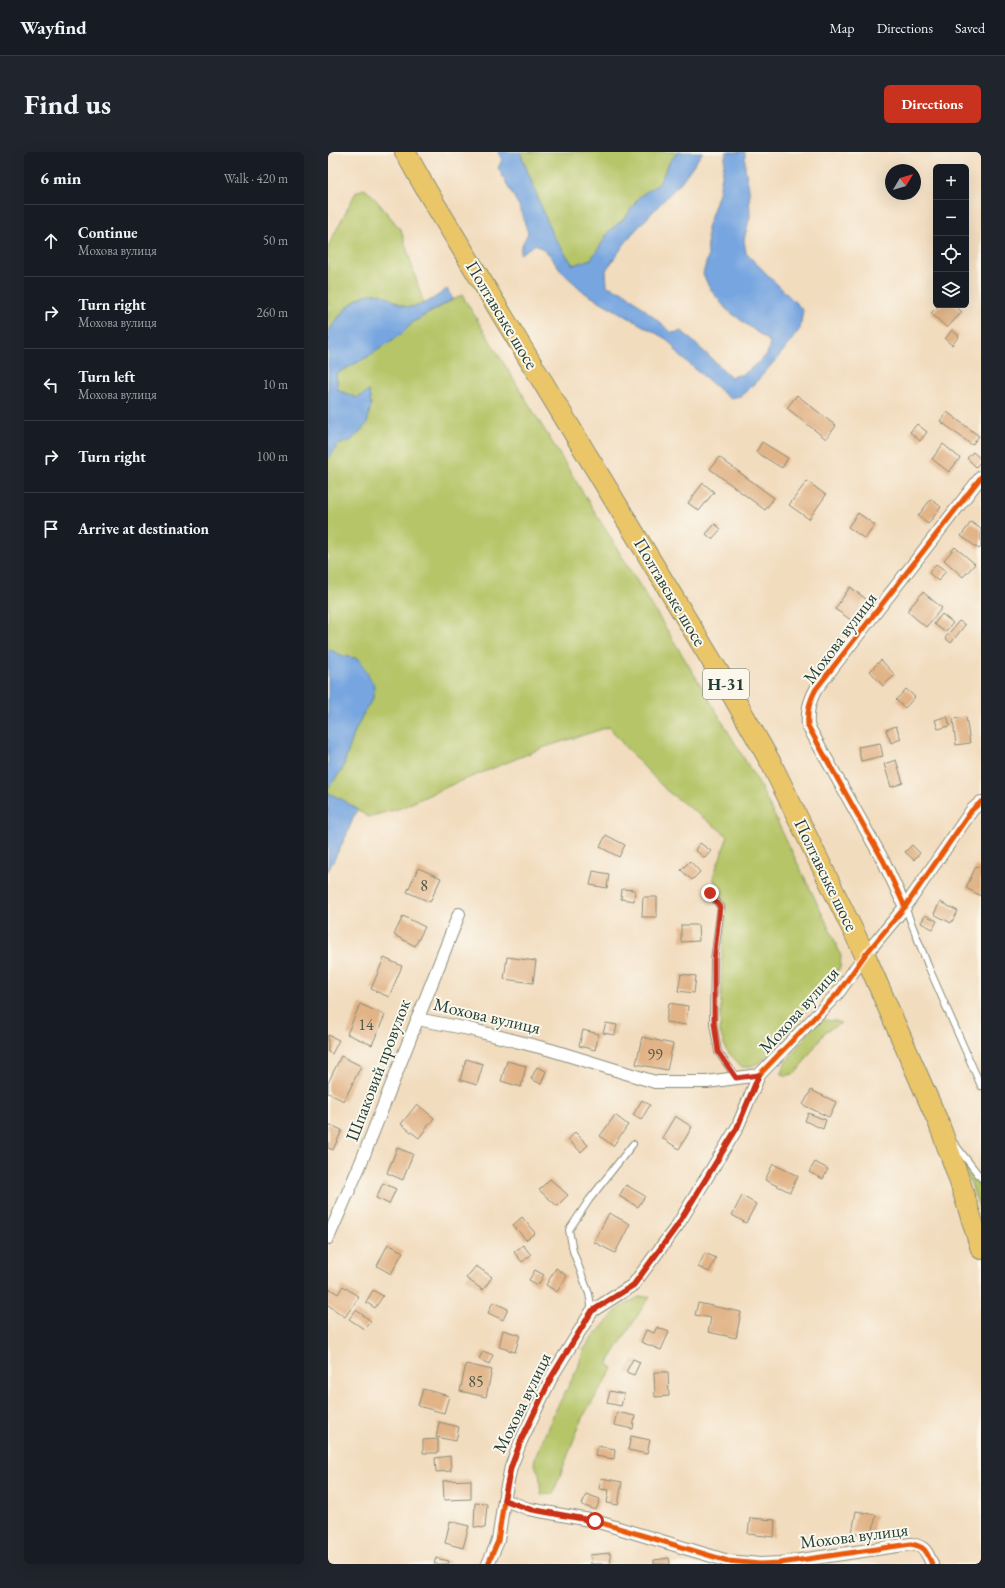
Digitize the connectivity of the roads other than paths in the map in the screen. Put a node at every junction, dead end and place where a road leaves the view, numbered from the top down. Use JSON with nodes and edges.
{"nodes":[{"id":1,"x":405,"y":152,"type":"edge"},
{"id":2,"x":981,"y":477,"type":"edge"},
{"id":3,"x":981,"y":802,"type":"edge"},
{"id":4,"x":710,"y":893,"type":"dead end"},
{"id":5,"x":905,"y":907,"type":"junction"},
{"id":6,"x":459,"y":914,"type":"dead end"},
{"id":7,"x":865,"y":955,"type":"junction"},
{"id":8,"x":417,"y":1019,"type":"junction"},
{"id":9,"x":759,"y":1075,"type":"junction"},
{"id":10,"x":736,"y":1078,"type":"junction"},
{"id":11,"x":981,"y":1086,"type":"edge"},
{"id":12,"x":940,"y":1124,"type":"junction"},
{"id":13,"x":633,"y":1144,"type":"dead end"},
{"id":14,"x":981,"y":1178,"type":"edge"},
{"id":15,"x":328,"y":1238,"type":"edge"},
{"id":16,"x":981,"y":1248,"type":"edge"},
{"id":17,"x":592,"y":1311,"type":"junction"},
{"id":18,"x":504,"y":1500,"type":"junction"},
{"id":19,"x":488,"y":1564,"type":"edge"},
{"id":20,"x":932,"y":1564,"type":"edge"}],
"edges":[{"from":1,"to":7,"type":"main road","name":"Полтавське шосе","number":"Н-31"},
{"from":2,"to":5,"type":"street","name":"Мохова вулиця"},
{"from":3,"to":5,"type":"street","name":"Мохова вулиця"},
{"from":4,"to":10,"type":"lane"},
{"from":5,"to":7,"type":"street","name":"Мохова вулиця"},
{"from":5,"to":11,"type":"lane"},
{"from":6,"to":8,"type":"street","name":"Шпаковий провулок"},
{"from":7,"to":9,"type":"street","name":"Мохова вулиця"},
{"from":7,"to":12,"type":"main road","name":"Полтавське шосе","number":"Н-31"},
{"from":8,"to":10,"type":"street","name":"Мохова вулиця"},
{"from":8,"to":15,"type":"street","name":"Шпаковий провулок"},
{"from":9,"to":10,"type":"street","name":"Мохова вулиця"},
{"from":9,"to":17,"type":"street","name":"Мохова вулиця"},
{"from":12,"to":14,"type":"lane"},
{"from":12,"to":16,"type":"main road","name":"Полтавське шосе","number":"Н-31"},
{"from":13,"to":17,"type":"lane"},
{"from":17,"to":18,"type":"street","name":"Мохова вулиця"},
{"from":18,"to":19,"type":"street","name":"Мохова вулиця"},
{"from":18,"to":20,"type":"street","name":"Мохова вулиця"}]}
